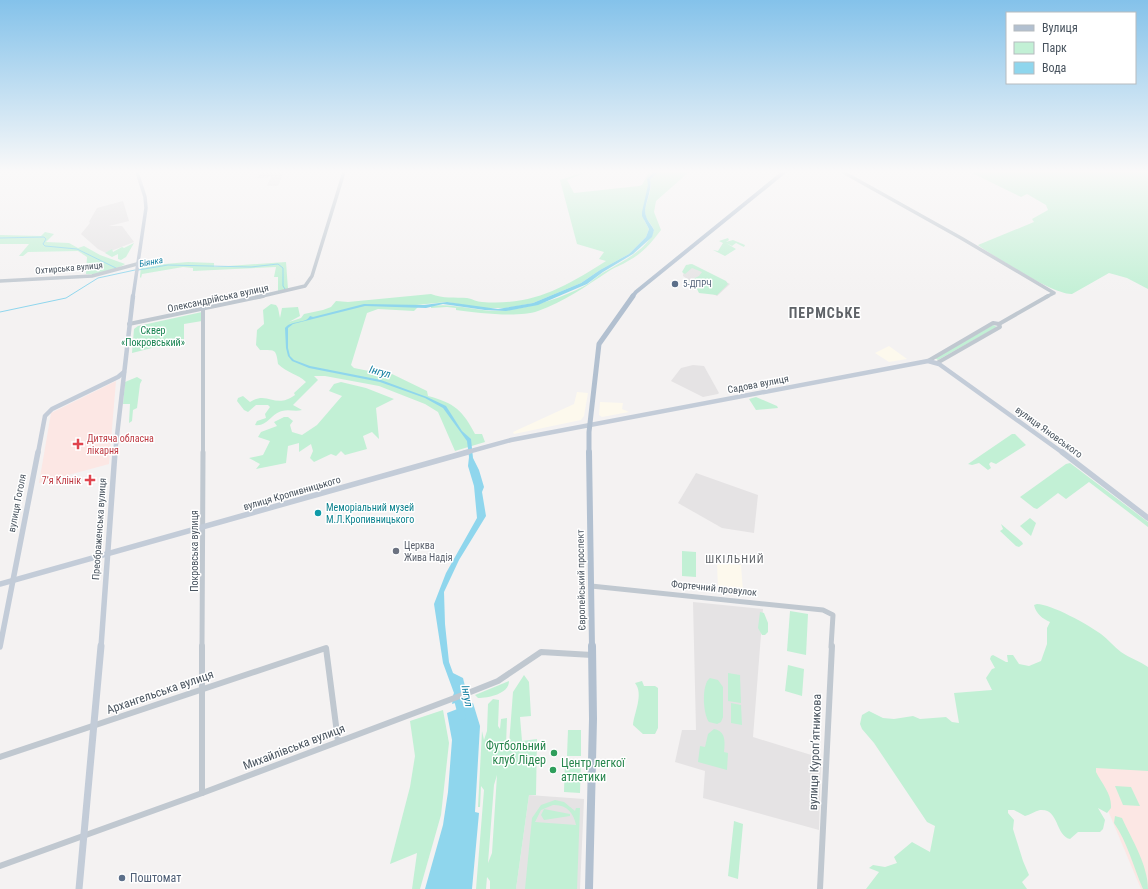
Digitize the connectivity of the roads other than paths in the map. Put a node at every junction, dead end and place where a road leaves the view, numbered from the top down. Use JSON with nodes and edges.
{"nodes":[{"id":1,"x":145,"y":213,"type":"edge"},
{"id":2,"x":331,"y":213,"type":"edge"},
{"id":3,"x":733,"y":213,"type":"edge"},
{"id":4,"x":917,"y":213,"type":"edge"},
{"id":5,"x":137,"y":266,"type":"junction"},
{"id":6,"x":0,"y":281,"type":"edge"},
{"id":7,"x":203,"y":309,"type":"junction"},
{"id":8,"x":129,"y":324,"type":"junction"},
{"id":9,"x":999,"y":324,"type":"junction"},
{"id":10,"x":929,"y":360,"type":"junction"},
{"id":11,"x":937,"y":363,"type":"junction"},
{"id":12,"x":124,"y":372,"type":"junction"},
{"id":13,"x":590,"y":425,"type":"junction"},
{"id":14,"x":1148,"y":518,"type":"edge"},
{"id":15,"x":203,"y":527,"type":"junction"},
{"id":16,"x":108,"y":554,"type":"junction"},
{"id":17,"x":12,"y":580,"type":"junction"},
{"id":18,"x":0,"y":584,"type":"edge"},
{"id":19,"x":591,"y":586,"type":"junction"},
{"id":20,"x":833,"y":615,"type":"joint"},
{"id":21,"x":0,"y":647,"type":"edge"},
{"id":22,"x":592,"y":655,"type":"junction"},
{"id":23,"x":204,"y":689,"type":"junction"},
{"id":24,"x":93,"y":726,"type":"junction"},
{"id":25,"x":338,"y":741,"type":"junction"},
{"id":26,"x":0,"y":757,"type":"edge"},
{"id":27,"x":202,"y":793,"type":"junction"},
{"id":28,"x":84,"y":834,"type":"junction"},
{"id":29,"x":0,"y":866,"type":"edge"},
{"id":30,"x":79,"y":889,"type":"edge"},
{"id":31,"x":588,"y":889,"type":"edge"},
{"id":32,"x":820,"y":889,"type":"edge"}],
"edges":[{"from":1,"to":5,"type":"main road","name":"Преображенська вулиця"},
{"from":2,"to":7,"type":"street","name":"Олександрійська вулиця"},
{"from":3,"to":13,"type":"main road","name":"Європейський проспект"},
{"from":4,"to":9,"type":"street","name":"Садова вулиця"},
{"from":5,"to":6,"type":"street","name":"Охтирська вулиця"},
{"from":5,"to":8,"type":"main road","name":"Преображенська вулиця"},
{"from":7,"to":8,"type":"street","name":"Олександрійська вулиця"},
{"from":7,"to":15,"type":"street","name":"Покровська вулиця"},
{"from":8,"to":12,"type":"main road","name":"Преображенська вулиця"},
{"from":9,"to":10,"type":"street","name":"Садова вулиця"},
{"from":9,"to":11,"type":"street","name":"Садова вулиця"},
{"from":10,"to":11,"type":"main road","name":"Садова вулиця"},
{"from":10,"to":13,"type":"main road","name":"Садова вулиця"},
{"from":11,"to":14,"type":"main road","name":"вулиця Яновського"},
{"from":12,"to":16,"type":"main road","name":"Преображенська вулиця"},
{"from":12,"to":17,"type":"main road","name":"вулиця Гоголя"},
{"from":13,"to":15,"type":"main road","name":"вулиця Кропивницького"},
{"from":13,"to":19,"type":"main road","name":"Європейський проспект"},
{"from":15,"to":16,"type":"main road","name":"вулиця Кропивницького"},
{"from":15,"to":23,"type":"street","name":"Покровська вулиця"},
{"from":16,"to":17,"type":"main road","name":"вулиця Кропивницького"},
{"from":16,"to":24,"type":"main road","name":"Преображенська вулиця"},
{"from":17,"to":18,"type":"main road","name":"вулиця Кропивницького"},
{"from":17,"to":21,"type":"main road","name":"вулиця Гоголя"},
{"from":19,"to":20,"type":"street","name":"Фортечний провулок"},
{"from":19,"to":22,"type":"main road","name":"Європейський проспект"},
{"from":20,"to":32,"type":"street","name":"вулиця Куропʼятникова"},
{"from":22,"to":25,"type":"street","name":"Михайлівська вулиця"},
{"from":22,"to":31,"type":"main road","name":"Європейський проспект"},
{"from":23,"to":24,"type":"street","name":"Архангельська вулиця"},
{"from":23,"to":25,"type":"street","name":"Архангельська вулиця"},
{"from":23,"to":27,"type":"street","name":"Покровська вулиця"},
{"from":24,"to":26,"type":"street","name":"Архангельська вулиця"},
{"from":24,"to":28,"type":"main road","name":"Преображенська вулиця"},
{"from":25,"to":27,"type":"street","name":"Михайлівська вулиця"},
{"from":27,"to":28,"type":"street","name":"Михайлівська вулиця"},
{"from":28,"to":29,"type":"street","name":"Михайлівська вулиця"},
{"from":28,"to":30,"type":"main road","name":"Преображенська вулиця"}]}
